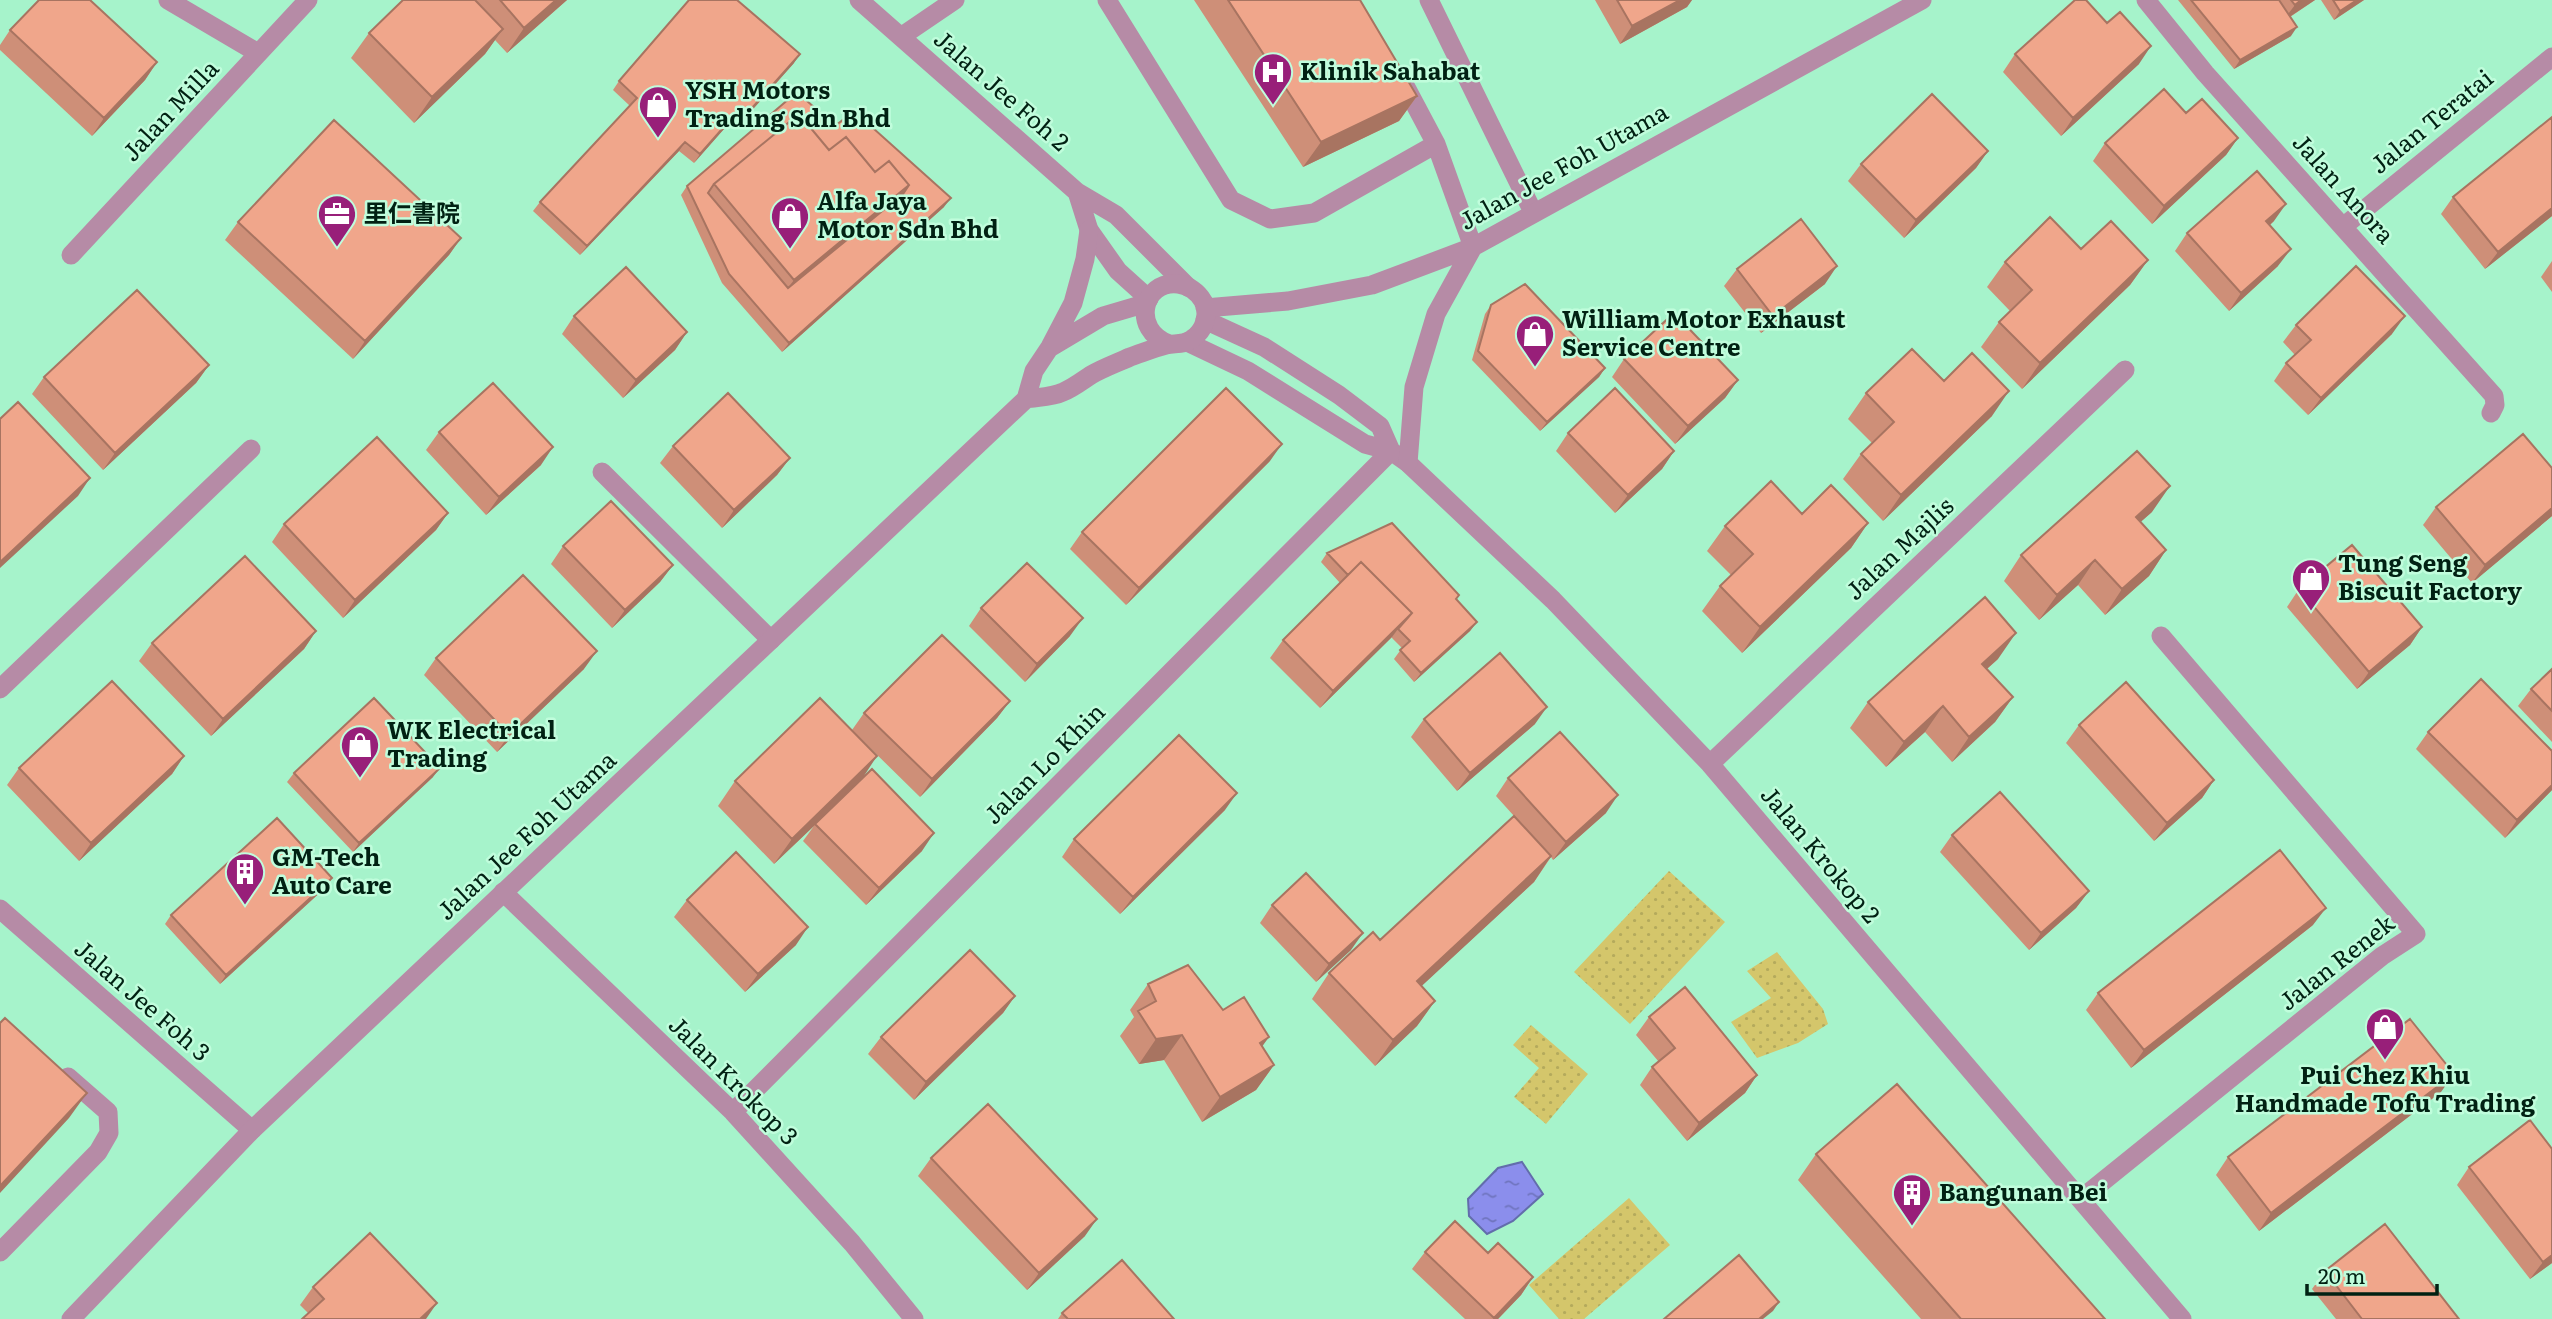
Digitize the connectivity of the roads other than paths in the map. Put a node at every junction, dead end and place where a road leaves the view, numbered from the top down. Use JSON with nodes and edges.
{"nodes":[{"id":1,"x":168,"y":0,"type":"edge"},
{"id":2,"x":308,"y":0,"type":"edge"},
{"id":3,"x":859,"y":0,"type":"edge"},
{"id":4,"x":954,"y":0,"type":"edge"},
{"id":5,"x":1107,"y":0,"type":"edge"},
{"id":6,"x":1429,"y":0,"type":"edge"},
{"id":7,"x":1922,"y":0,"type":"edge"},
{"id":8,"x":2146,"y":0,"type":"edge"},
{"id":9,"x":902,"y":36,"type":"junction"},
{"id":10,"x":258,"y":53,"type":"junction"},
{"id":11,"x":2552,"y":57,"type":"edge"},
{"id":12,"x":1391,"y":60,"type":"edge"},
{"id":13,"x":1436,"y":144,"type":"junction"},
{"id":14,"x":1077,"y":192,"type":"junction"},
{"id":15,"x":1533,"y":212,"type":"junction"},
{"id":16,"x":2344,"y":226,"type":"junction"},
{"id":17,"x":1089,"y":229,"type":"junction"},
{"id":18,"x":1473,"y":247,"type":"junction"},
{"id":19,"x":71,"y":255,"type":"dead end"},
{"id":20,"x":1188,"y":287,"type":"junction"},
{"id":21,"x":1148,"y":301,"type":"junction"},
{"id":22,"x":1205,"y":314,"type":"junction"},
{"id":23,"x":1178,"y":343,"type":"junction"},
{"id":24,"x":1050,"y":347,"type":"junction"},
{"id":25,"x":2125,"y":370,"type":"dead end"},
{"id":26,"x":1026,"y":399,"type":"junction"},
{"id":27,"x":2491,"y":413,"type":"dead end"},
{"id":28,"x":251,"y":449,"type":"dead end"},
{"id":29,"x":1391,"y":451,"type":"junction"},
{"id":30,"x":1408,"y":463,"type":"junction"},
{"id":31,"x":602,"y":472,"type":"dead end"},
{"id":32,"x":2161,"y":636,"type":"dead end"},
{"id":33,"x":771,"y":640,"type":"junction"},
{"id":34,"x":0,"y":689,"type":"edge"},
{"id":35,"x":1710,"y":764,"type":"junction"},
{"id":36,"x":503,"y":892,"type":"junction"},
{"id":37,"x":0,"y":909,"type":"edge"},
{"id":38,"x":59,"y":1068,"type":"edge"},
{"id":39,"x":733,"y":1112,"type":"junction"},
{"id":40,"x":252,"y":1130,"type":"junction"},
{"id":41,"x":2081,"y":1199,"type":"junction"},
{"id":42,"x":0,"y":1252,"type":"edge"},
{"id":43,"x":71,"y":1319,"type":"edge"},
{"id":44,"x":914,"y":1319,"type":"edge"},
{"id":45,"x":2182,"y":1319,"type":"edge"}],
"edges":[{"from":1,"to":10,"type":"street"},
{"from":2,"to":10,"type":"street","name":"Jalan Milla"},
{"from":3,"to":9,"type":"street","name":"Jalan Jee Foh 2"},
{"from":4,"to":9,"type":"street"},
{"from":5,"to":13,"type":"street"},
{"from":6,"to":15,"type":"street"},
{"from":7,"to":15,"type":"street","name":"Jalan Jee Foh Utama"},
{"from":8,"to":16,"type":"street","name":"Jalan Anora"},
{"from":9,"to":14,"type":"street","name":"Jalan Jee Foh 2"},
{"from":10,"to":19,"type":"street","name":"Jalan Milla"},
{"from":11,"to":16,"type":"street","name":"Jalan Teratai"},
{"from":12,"to":13,"type":"street"},
{"from":13,"to":18,"type":"street"},
{"from":14,"to":17,"type":"street"},
{"from":14,"to":20,"type":"street","name":"Jalan Jee Foh 2"},
{"from":15,"to":18,"type":"street","name":"Jalan Jee Foh Utama"},
{"from":16,"to":27,"type":"street","name":"Jalan Anora"},
{"from":17,"to":21,"type":"street"},
{"from":17,"to":24,"type":"street"},
{"from":18,"to":22,"type":"street","name":"Jalan Jee Foh Utama"},
{"from":18,"to":30,"type":"street"},
{"from":20,"to":21,"type":"street"},
{"from":20,"to":22,"type":"street"},
{"from":21,"to":23,"type":"street"},
{"from":21,"to":24,"type":"street"},
{"from":22,"to":23,"type":"street"},
{"from":22,"to":29,"type":"street"},
{"from":23,"to":26,"type":"street"},
{"from":23,"to":29,"type":"street"},
{"from":24,"to":26,"type":"street"},
{"from":25,"to":35,"type":"street","name":"Jalan Majlis"},
{"from":26,"to":33,"type":"street","name":"Jalan Jee Foh Utama"},
{"from":28,"to":34,"type":"street"},
{"from":29,"to":30,"type":"street","name":"Jalan Krokop 2"},
{"from":29,"to":39,"type":"street","name":"Jalan Lo Khin"},
{"from":30,"to":35,"type":"street","name":"Jalan Krokop 2"},
{"from":31,"to":33,"type":"street"},
{"from":32,"to":41,"type":"street","name":"Jalan Renek"},
{"from":33,"to":36,"type":"street","name":"Jalan Jee Foh Utama"},
{"from":35,"to":41,"type":"street","name":"Jalan Krokop 2"},
{"from":36,"to":39,"type":"street","name":"Jalan Krokop 3"},
{"from":36,"to":40,"type":"street","name":"Jalan Jee Foh Utama"},
{"from":37,"to":40,"type":"street","name":"Jalan Jee Foh 3"},
{"from":38,"to":42,"type":"street"},
{"from":39,"to":44,"type":"street","name":"Jalan Krokop 3"},
{"from":40,"to":43,"type":"street","name":"Jalan Jee Foh Utama"},
{"from":41,"to":45,"type":"street","name":"Jalan Krokop 2"}]}
